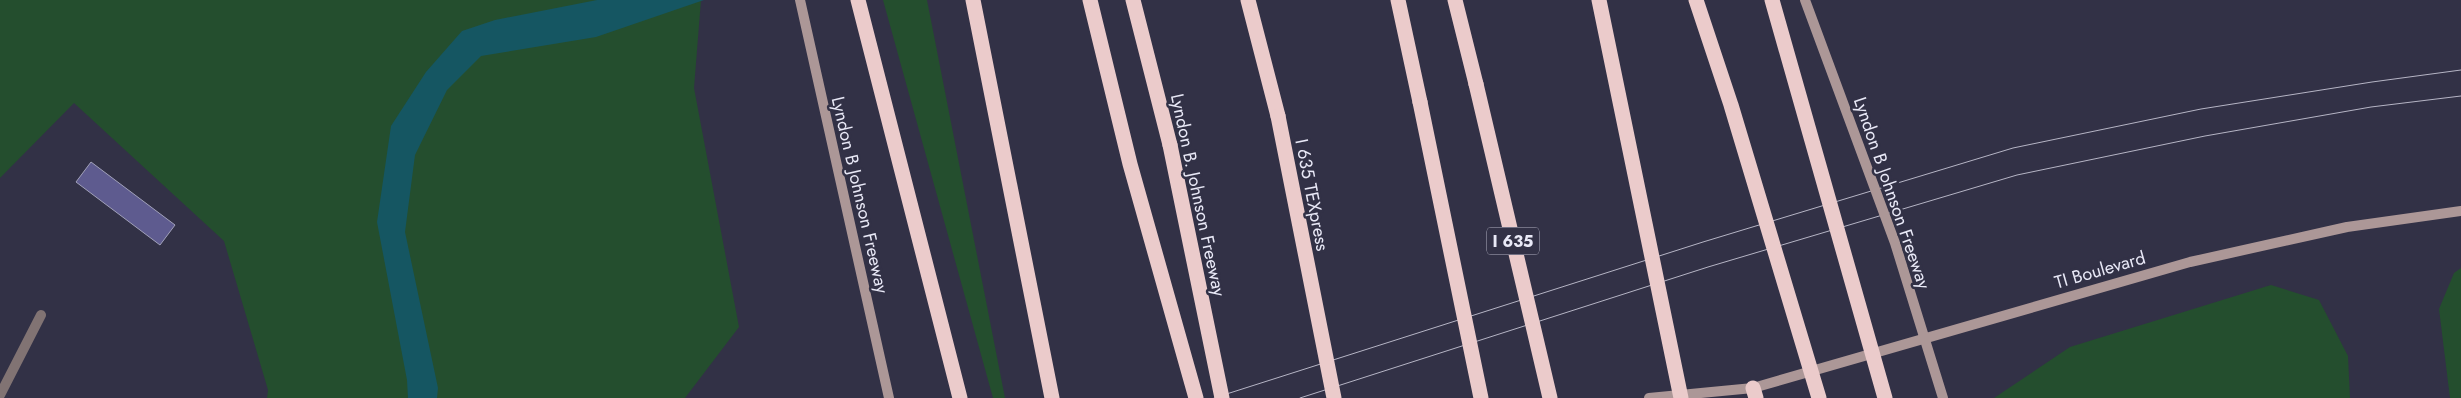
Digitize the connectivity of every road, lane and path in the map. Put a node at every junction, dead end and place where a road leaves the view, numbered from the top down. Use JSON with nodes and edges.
{"nodes":[{"id":1,"x":800,"y":0,"type":"edge"},
{"id":2,"x":858,"y":0,"type":"edge"},
{"id":3,"x":973,"y":0,"type":"edge"},
{"id":4,"x":1090,"y":0,"type":"edge"},
{"id":5,"x":1133,"y":0,"type":"edge"},
{"id":6,"x":1248,"y":0,"type":"edge"},
{"id":7,"x":1398,"y":0,"type":"edge"},
{"id":8,"x":1455,"y":0,"type":"edge"},
{"id":9,"x":1599,"y":0,"type":"edge"},
{"id":10,"x":1696,"y":0,"type":"edge"},
{"id":11,"x":1772,"y":0,"type":"edge"},
{"id":12,"x":1805,"y":0,"type":"edge"},
{"id":13,"x":2461,"y":211,"type":"edge"},
{"id":14,"x":41,"y":314,"type":"dead end"},
{"id":15,"x":1751,"y":395,"type":"edge"},
{"id":16,"x":0,"y":396,"type":"edge"},
{"id":17,"x":889,"y":398,"type":"edge"},
{"id":18,"x":960,"y":398,"type":"edge"},
{"id":19,"x":1052,"y":398,"type":"edge"},
{"id":20,"x":1196,"y":398,"type":"edge"},
{"id":21,"x":1222,"y":398,"type":"edge"},
{"id":22,"x":1334,"y":398,"type":"edge"},
{"id":23,"x":1481,"y":398,"type":"edge"},
{"id":24,"x":1550,"y":398,"type":"edge"},
{"id":25,"x":1649,"y":398,"type":"edge"},
{"id":26,"x":1681,"y":398,"type":"edge"},
{"id":27,"x":1819,"y":398,"type":"edge"},
{"id":28,"x":1885,"y":398,"type":"edge"},
{"id":29,"x":1943,"y":398,"type":"edge"}],
"edges":[{"from":1,"to":17,"type":"street","name":"Lyndon B Johnson Freeway"},
{"from":2,"to":18,"type":"highway"},
{"from":3,"to":19,"type":"highway"},
{"from":4,"to":20,"type":"highway"},
{"from":5,"to":21,"type":"highway","name":"Lyndon B. Johnson Freeway","bridge":true},
{"from":6,"to":22,"type":"highway","name":"I 635 TEXpress","bridge":true},
{"from":7,"to":23,"type":"highway","bridge":true},
{"from":8,"to":24,"type":"highway","number":"I 635","bridge":true},
{"from":9,"to":26,"type":"highway","bridge":true},
{"from":10,"to":27,"type":"highway","bridge":true},
{"from":11,"to":28,"type":"highway","bridge":true},
{"from":12,"to":29,"type":"street","name":"Lyndon B Johnson Freeway","bridge":true},
{"from":13,"to":15,"type":"street","name":"TI Boulevard"},
{"from":14,"to":16,"type":"lane"},
{"from":15,"to":25,"type":"street","name":"TI Boulevard"}]}
